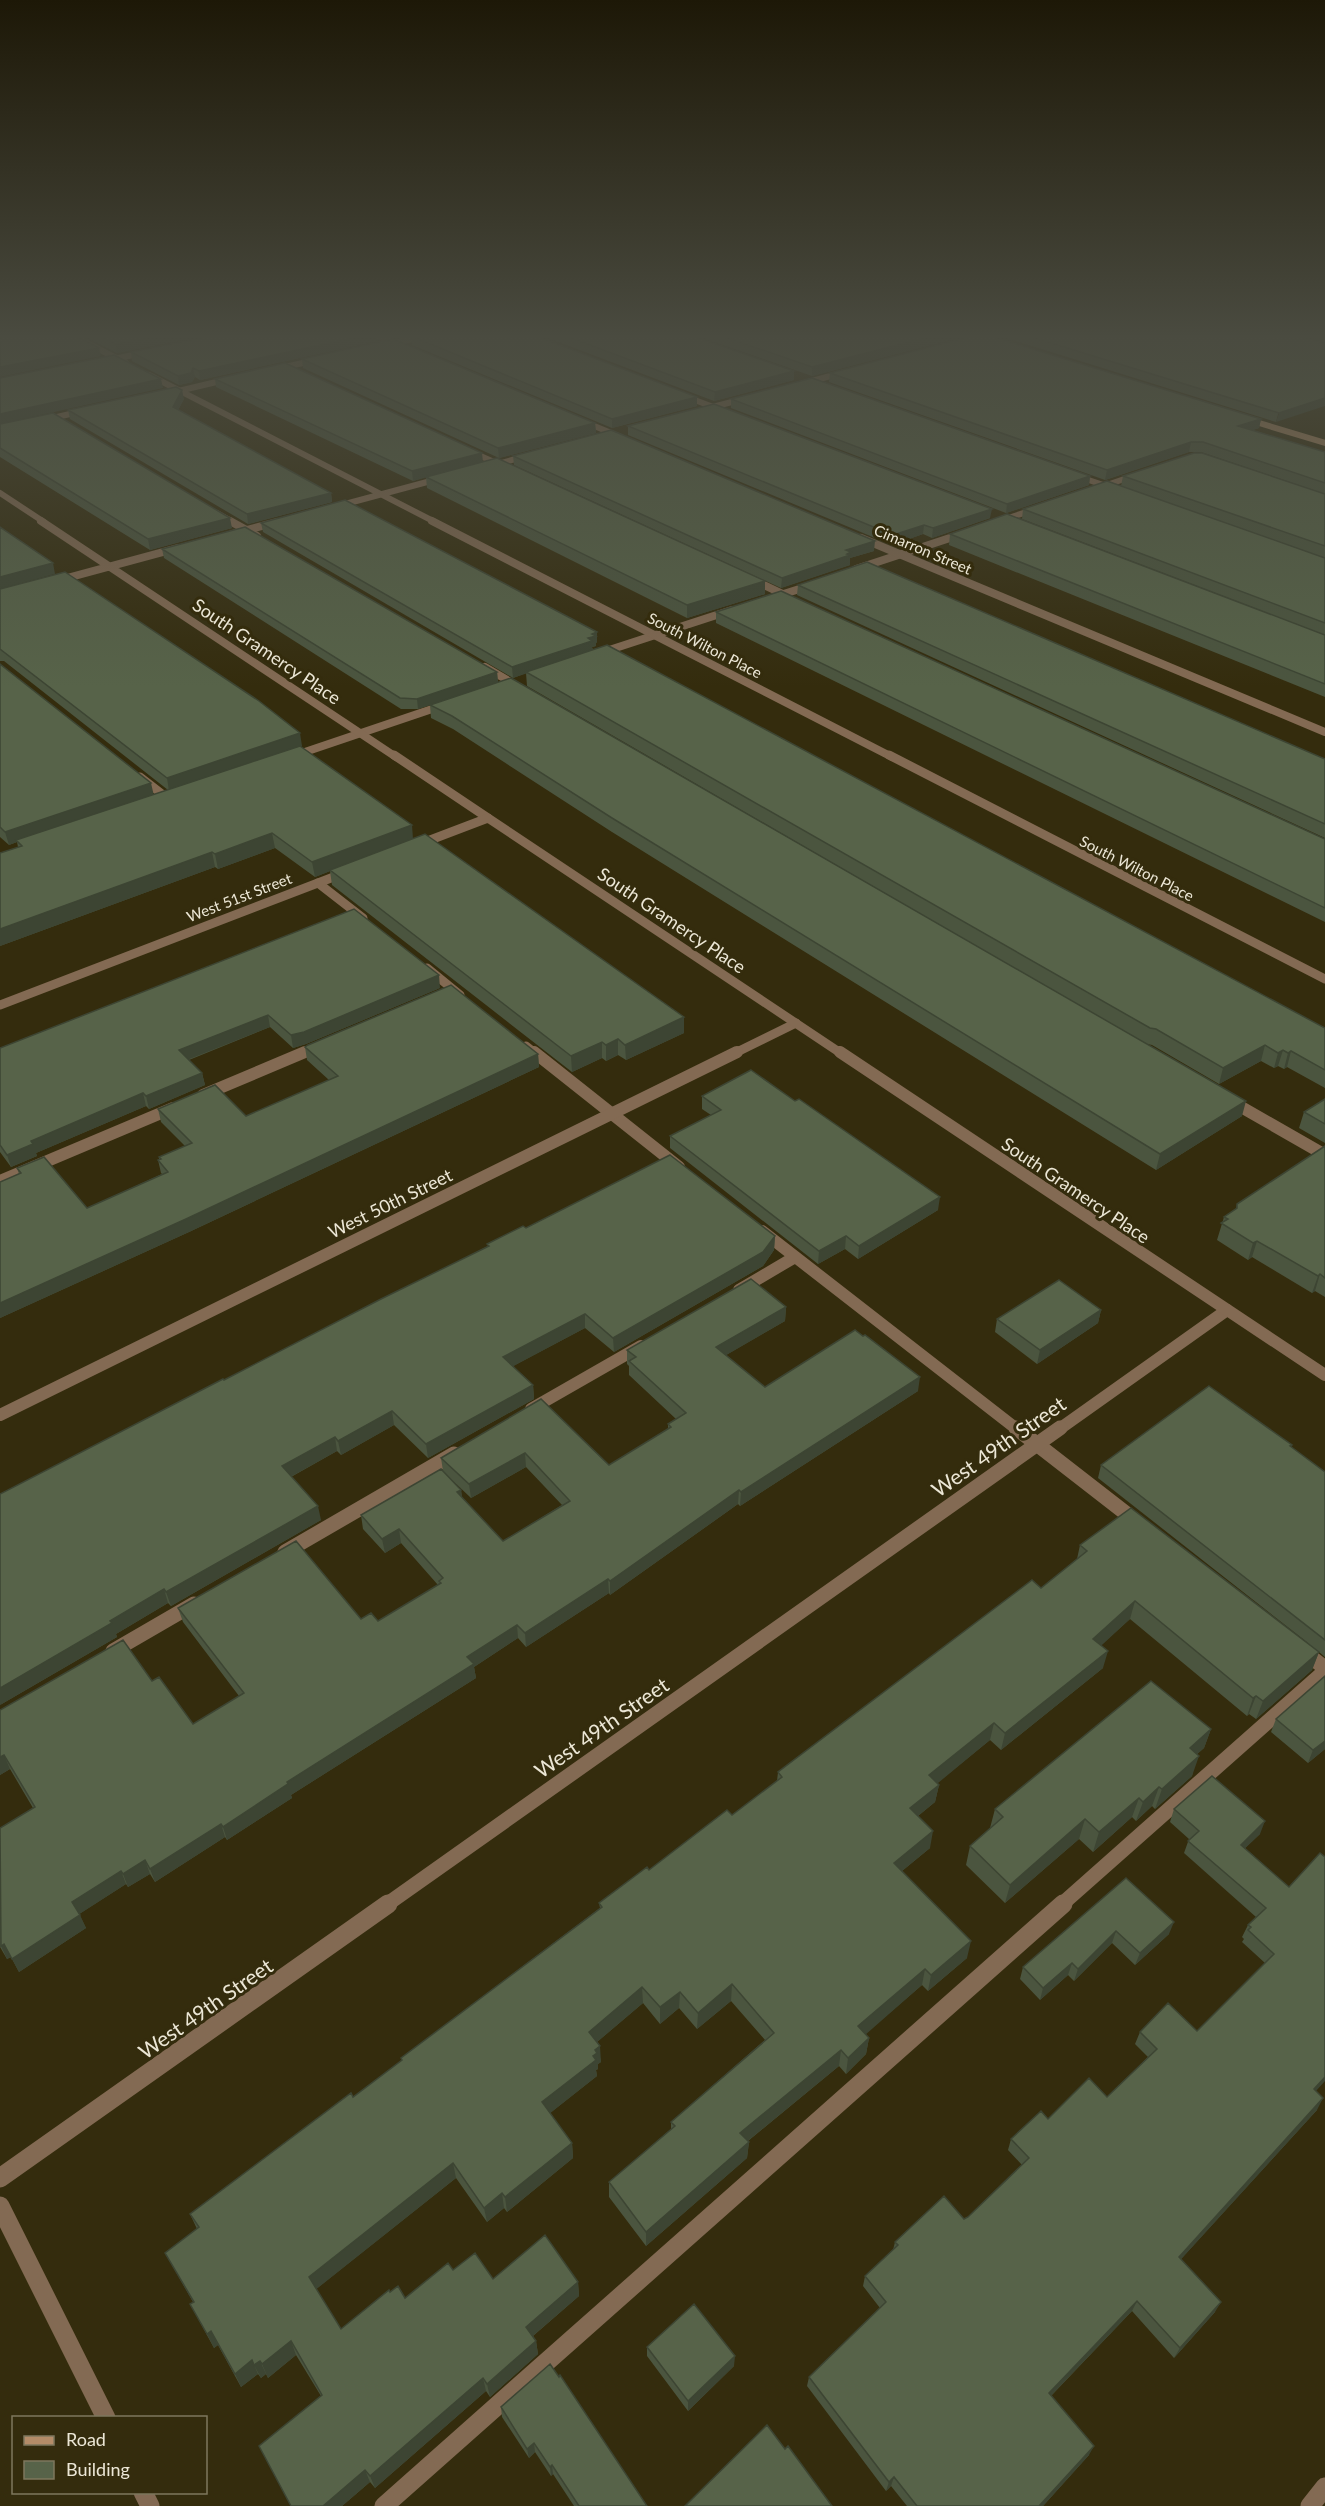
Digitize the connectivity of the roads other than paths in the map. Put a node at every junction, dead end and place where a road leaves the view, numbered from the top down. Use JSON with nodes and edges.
{"nodes":[{"id":1,"x":300,"y":453,"type":"edge"},
{"id":2,"x":474,"y":453,"type":"edge"},
{"id":3,"x":532,"y":455,"type":"edge"},
{"id":4,"x":498,"y":464,"type":"junction"},
{"id":5,"x":487,"y":466,"type":"edge"},
{"id":6,"x":508,"y":468,"type":"edge"},
{"id":7,"x":1062,"y":471,"type":"edge"},
{"id":8,"x":1148,"y":471,"type":"edge"},
{"id":9,"x":445,"y":478,"type":"edge"},
{"id":10,"x":1105,"y":486,"type":"junction"},
{"id":11,"x":1094,"y":489,"type":"edge"},
{"id":12,"x":0,"y":493,"type":"edge"},
{"id":13,"x":1124,"y":493,"type":"edge"},
{"id":14,"x":381,"y":494,"type":"junction"},
{"id":15,"x":207,"y":506,"type":"edge"},
{"id":16,"x":1040,"y":507,"type":"edge"},
{"id":17,"x":325,"y":509,"type":"edge"},
{"id":18,"x":996,"y":514,"type":"edge"},
{"id":19,"x":1007,"y":518,"type":"junction"},
{"id":20,"x":280,"y":521,"type":"edge"},
{"id":21,"x":1018,"y":522,"type":"edge"},
{"id":22,"x":986,"y":525,"type":"edge"},
{"id":23,"x":975,"y":529,"type":"edge"},
{"id":24,"x":247,"y":530,"type":"junction"},
{"id":25,"x":224,"y":536,"type":"edge"},
{"id":26,"x":858,"y":537,"type":"edge"},
{"id":27,"x":267,"y":542,"type":"edge"},
{"id":28,"x":190,"y":545,"type":"edge"},
{"id":29,"x":901,"y":554,"type":"junction"},
{"id":30,"x":110,"y":566,"type":"junction"},
{"id":31,"x":848,"y":572,"type":"edge"},
{"id":32,"x":741,"y":575,"type":"edge"},
{"id":33,"x":816,"y":583,"type":"edge"},
{"id":34,"x":44,"y":584,"type":"edge"},
{"id":35,"x":784,"y":594,"type":"junction"},
{"id":36,"x":794,"y":599,"type":"edge"},
{"id":37,"x":762,"y":601,"type":"edge"},
{"id":38,"x":741,"y":608,"type":"edge"},
{"id":39,"x":654,"y":634,"type":"junction"},
{"id":40,"x":588,"y":657,"type":"edge"},
{"id":41,"x":481,"y":665,"type":"edge"},
{"id":42,"x":522,"y":679,"type":"edge"},
{"id":43,"x":511,"y":683,"type":"junction"},
{"id":44,"x":501,"y":686,"type":"edge"},
{"id":45,"x":532,"y":695,"type":"edge"},
{"id":46,"x":458,"y":701,"type":"edge"},
{"id":47,"x":1325,"y":732,"type":"edge"},
{"id":48,"x":361,"y":734,"type":"junction"},
{"id":49,"x":286,"y":759,"type":"edge"},
{"id":50,"x":130,"y":769,"type":"edge"},
{"id":51,"x":178,"y":795,"type":"edge"},
{"id":52,"x":167,"y":798,"type":"junction"},
{"id":53,"x":156,"y":802,"type":"edge"},
{"id":54,"x":488,"y":818,"type":"junction"},
{"id":55,"x":404,"y":850,"type":"edge"},
{"id":56,"x":350,"y":871,"type":"edge"},
{"id":57,"x":318,"y":883,"type":"junction"},
{"id":58,"x":372,"y":926,"type":"edge"},
{"id":59,"x":417,"y":961,"type":"edge"},
{"id":60,"x":1325,"y":979,"type":"edge"},
{"id":61,"x":472,"y":1004,"type":"edge"},
{"id":62,"x":0,"y":1005,"type":"edge"},
{"id":63,"x":796,"y":1023,"type":"junction"},
{"id":64,"x":335,"y":1040,"type":"edge"},
{"id":65,"x":519,"y":1041,"type":"edge"},
{"id":66,"x":1222,"y":1095,"type":"edge"},
{"id":67,"x":612,"y":1114,"type":"junction"},
{"id":68,"x":1325,"y":1155,"type":"edge"},
{"id":69,"x":694,"y":1178,"type":"edge"},
{"id":70,"x":0,"y":1181,"type":"edge"},
{"id":71,"x":750,"y":1221,"type":"edge"},
{"id":72,"x":795,"y":1257,"type":"junction"},
{"id":73,"x":723,"y":1299,"type":"edge"},
{"id":74,"x":1227,"y":1310,"type":"junction"},
{"id":75,"x":651,"y":1341,"type":"edge"},
{"id":76,"x":1325,"y":1375,"type":"edge"},
{"id":77,"x":0,"y":1415,"type":"edge"},
{"id":78,"x":517,"y":1418,"type":"edge"},
{"id":79,"x":1036,"y":1444,"type":"junction"},
{"id":80,"x":465,"y":1448,"type":"edge"},
{"id":81,"x":1148,"y":1531,"type":"edge"},
{"id":82,"x":269,"y":1561,"type":"edge"},
{"id":83,"x":207,"y":1597,"type":"edge"},
{"id":84,"x":1288,"y":1639,"type":"edge"},
{"id":85,"x":103,"y":1656,"type":"edge"},
{"id":86,"x":1325,"y":1670,"type":"edge"},
{"id":87,"x":0,"y":2178,"type":"edge"},
{"id":88,"x":0,"y":2206,"type":"edge"},
{"id":89,"x":105,"y":2416,"type":"edge"},
{"id":90,"x":1325,"y":2487,"type":"edge"},
{"id":91,"x":384,"y":2506,"type":"edge"},
{"id":92,"x":1310,"y":2506,"type":"edge"}],
"edges":[{"from":1,"to":14,"type":"street","name":"South Wilton Place"},
{"from":2,"to":4,"type":"street"},
{"from":3,"to":4,"type":"street"},
{"from":4,"to":5,"type":"street"},
{"from":4,"to":6,"type":"street"},
{"from":7,"to":10,"type":"street"},
{"from":8,"to":10,"type":"street"},
{"from":9,"to":14,"type":"street"},
{"from":10,"to":11,"type":"street"},
{"from":10,"to":13,"type":"street"},
{"from":12,"to":30,"type":"street","name":"South Gramercy Place"},
{"from":14,"to":17,"type":"street"},
{"from":14,"to":39,"type":"street","name":"South Wilton Place"},
{"from":15,"to":24,"type":"street"},
{"from":16,"to":19,"type":"street"},
{"from":18,"to":19,"type":"street"},
{"from":19,"to":21,"type":"street"},
{"from":19,"to":22,"type":"street"},
{"from":20,"to":24,"type":"street"},
{"from":23,"to":29,"type":"street"},
{"from":24,"to":25,"type":"street"},
{"from":24,"to":27,"type":"street"},
{"from":26,"to":29,"type":"street","name":"Cimarron Street"},
{"from":28,"to":30,"type":"street"},
{"from":29,"to":31,"type":"street"},
{"from":29,"to":47,"type":"street","name":"Cimarron Street"},
{"from":30,"to":34,"type":"street"},
{"from":30,"to":48,"type":"street","name":"South Gramercy Place"},
{"from":32,"to":35,"type":"street"},
{"from":33,"to":35,"type":"street"},
{"from":35,"to":36,"type":"street"},
{"from":35,"to":37,"type":"street"},
{"from":38,"to":39,"type":"street"},
{"from":39,"to":40,"type":"street"},
{"from":39,"to":60,"type":"street","name":"South Wilton Place"},
{"from":41,"to":43,"type":"street"},
{"from":42,"to":43,"type":"street"},
{"from":43,"to":44,"type":"street"},
{"from":43,"to":45,"type":"street"},
{"from":46,"to":48,"type":"street"},
{"from":48,"to":49,"type":"street"},
{"from":48,"to":54,"type":"street","name":"South Gramercy Place"},
{"from":50,"to":52,"type":"street"},
{"from":51,"to":52,"type":"street"},
{"from":52,"to":53,"type":"street"},
{"from":54,"to":55,"type":"street"},
{"from":54,"to":63,"type":"street","name":"South Gramercy Place"},
{"from":56,"to":57,"type":"street","name":"West 51st Street"},
{"from":57,"to":58,"type":"street"},
{"from":57,"to":62,"type":"street","name":"West 51st Street"},
{"from":59,"to":61,"type":"street"},
{"from":63,"to":67,"type":"street","name":"West 50th Street"},
{"from":63,"to":74,"type":"street","name":"South Gramercy Place"},
{"from":64,"to":70,"type":"street"},
{"from":65,"to":67,"type":"street"},
{"from":66,"to":68,"type":"street"},
{"from":67,"to":69,"type":"street"},
{"from":67,"to":77,"type":"street","name":"West 50th Street"},
{"from":71,"to":72,"type":"street"},
{"from":72,"to":73,"type":"street"},
{"from":72,"to":79,"type":"street"},
{"from":74,"to":76,"type":"street","name":"South Gramercy Place"},
{"from":74,"to":79,"type":"street","name":"West 49th Street"},
{"from":75,"to":78,"type":"street"},
{"from":79,"to":81,"type":"street"},
{"from":79,"to":87,"type":"street","name":"West 49th Street"},
{"from":80,"to":82,"type":"street"},
{"from":83,"to":85,"type":"street"},
{"from":84,"to":86,"type":"street"},
{"from":86,"to":91,"type":"street"},
{"from":88,"to":89,"type":"street"},
{"from":90,"to":92,"type":"street"}]}
